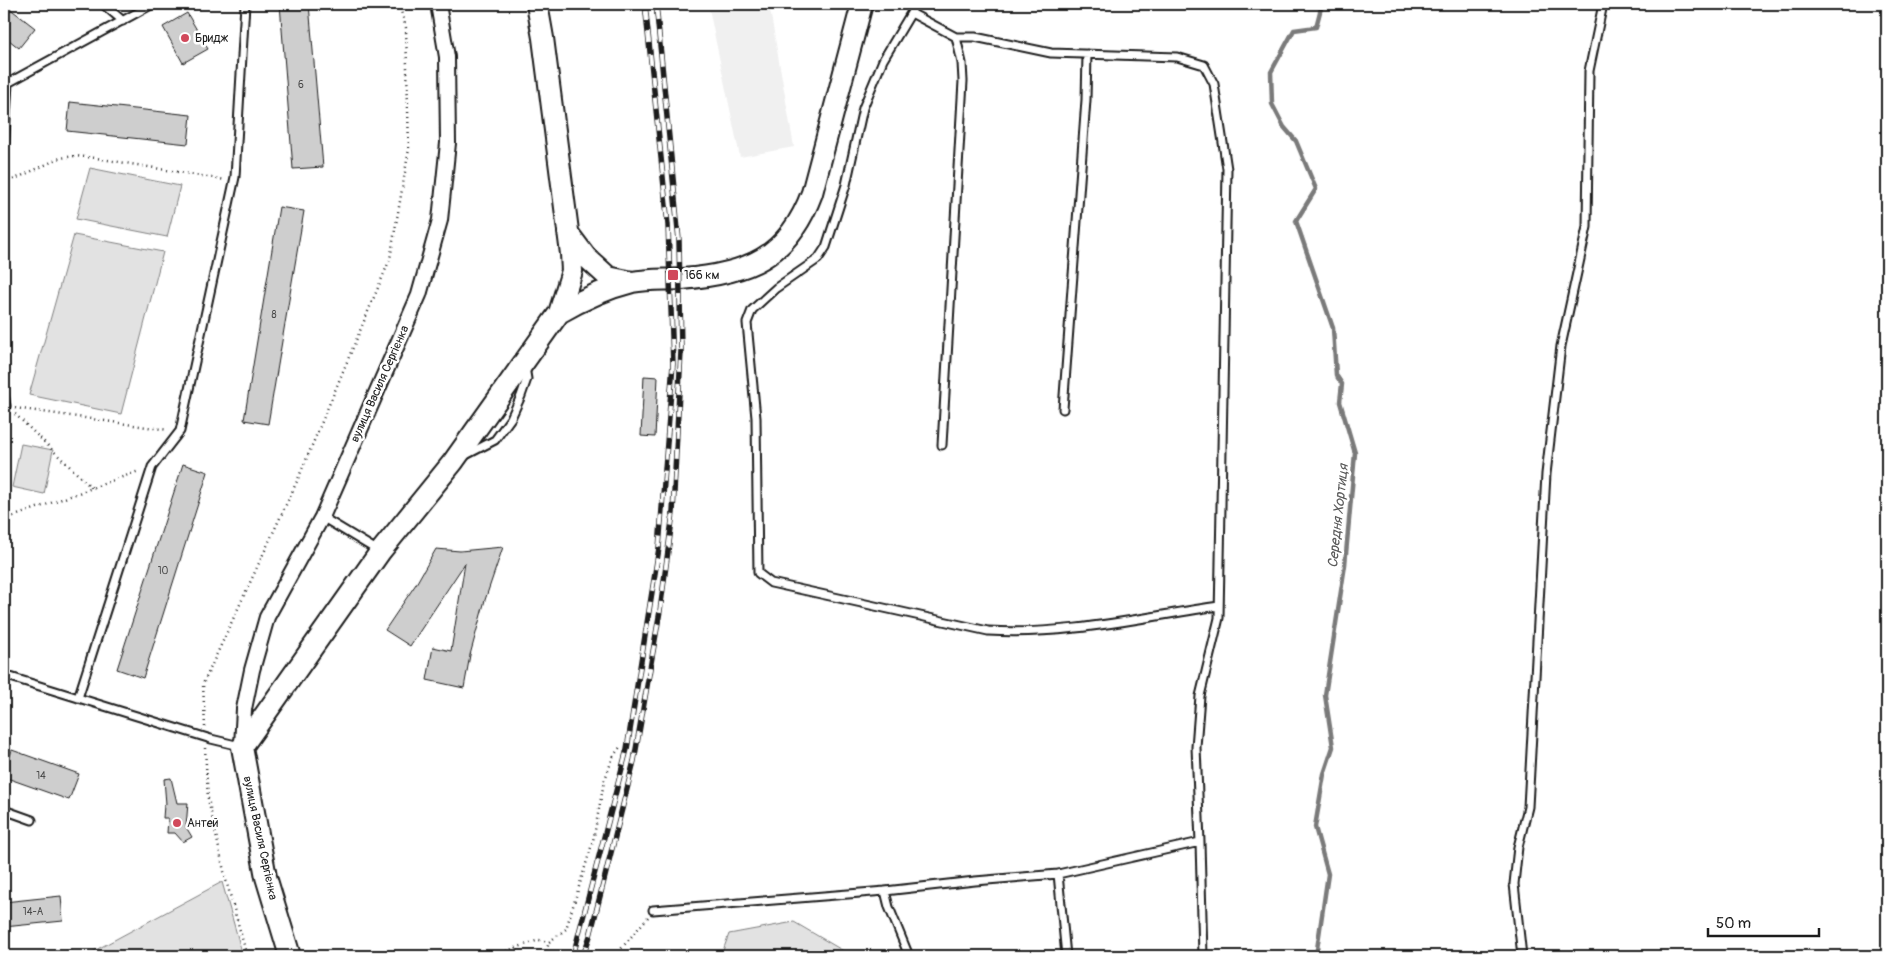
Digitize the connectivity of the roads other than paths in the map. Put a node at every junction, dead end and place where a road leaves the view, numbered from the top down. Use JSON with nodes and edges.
{"nodes":[{"id":1,"x":103,"y":4,"type":"edge"},
{"id":2,"x":153,"y":4,"type":"edge"},
{"id":3,"x":245,"y":4,"type":"edge"},
{"id":4,"x":438,"y":4,"type":"edge"},
{"id":5,"x":537,"y":4,"type":"edge"},
{"id":6,"x":862,"y":4,"type":"edge"},
{"id":7,"x":914,"y":4,"type":"edge"},
{"id":8,"x":1603,"y":4,"type":"edge"},
{"id":9,"x":911,"y":13,"type":"junction"},
{"id":10,"x":123,"y":21,"type":"junction"},
{"id":11,"x":956,"y":38,"type":"junction"},
{"id":12,"x":1086,"y":54,"type":"junction"},
{"id":13,"x":6,"y":81,"type":"edge"},
{"id":14,"x":4,"y":154,"type":"edge"},
{"id":15,"x":568,"y":233,"type":"junction"},
{"id":16,"x":634,"y":282,"type":"junction"},
{"id":17,"x":558,"y":313,"type":"junction"},
{"id":18,"x":4,"y":392,"type":"edge"},
{"id":19,"x":1062,"y":409,"type":"dead end"},
{"id":20,"x":5,"y":410,"type":"edge"},
{"id":21,"x":942,"y":445,"type":"dead end"},
{"id":22,"x":322,"y":517,"type":"junction"},
{"id":23,"x":380,"y":552,"type":"junction"},
{"id":24,"x":1219,"y":606,"type":"junction"},
{"id":25,"x":4,"y":675,"type":"edge"},
{"id":26,"x":78,"y":698,"type":"junction"},
{"id":27,"x":242,"y":747,"type":"junction"},
{"id":28,"x":4,"y":810,"type":"edge"},
{"id":29,"x":32,"y":820,"type":"dead end"},
{"id":30,"x":1200,"y":842,"type":"junction"},
{"id":31,"x":1058,"y":874,"type":"junction"},
{"id":32,"x":885,"y":890,"type":"junction"},
{"id":33,"x":653,"y":910,"type":"road end"},
{"id":34,"x":290,"y":956,"type":"edge"},
{"id":35,"x":909,"y":956,"type":"edge"},
{"id":36,"x":1066,"y":956,"type":"edge"},
{"id":37,"x":1203,"y":956,"type":"edge"},
{"id":38,"x":1522,"y":956,"type":"edge"}],
"edges":[{"from":1,"to":10,"type":"lane"},
{"from":2,"to":10,"type":"lane"},
{"from":3,"to":26,"type":"lane"},
{"from":4,"to":22,"type":"street","name":"вулиця Василя Сергієнка"},
{"from":5,"to":15,"type":"main road"},
{"from":6,"to":16,"type":"main road"},
{"from":7,"to":9,"type":"lane"},
{"from":8,"to":38,"type":"lane"},
{"from":9,"to":11,"type":"lane"},
{"from":9,"to":24,"type":"lane"},
{"from":10,"to":13,"type":"lane"},
{"from":11,"to":12,"type":"lane"},
{"from":11,"to":21,"type":"lane"},
{"from":12,"to":19,"type":"lane"},
{"from":12,"to":24,"type":"lane"},
{"from":13,"to":14,"type":"lane"},
{"from":15,"to":16,"type":"main road"},
{"from":15,"to":17,"type":"main road"},
{"from":16,"to":17,"type":"main road"},
{"from":17,"to":23,"type":"main road"},
{"from":18,"to":20,"type":"lane"},
{"from":22,"to":23,"type":"lane"},
{"from":22,"to":27,"type":"street","name":"вулиця Василя Сергієнка"},
{"from":23,"to":27,"type":"main road"},
{"from":24,"to":30,"type":"lane"},
{"from":25,"to":26,"type":"lane"},
{"from":26,"to":27,"type":"lane"},
{"from":27,"to":34,"type":"main road","name":"вулиця Василя Сергієнка"},
{"from":28,"to":29,"type":"lane"},
{"from":30,"to":31,"type":"lane"},
{"from":30,"to":37,"type":"lane"},
{"from":31,"to":32,"type":"lane"},
{"from":31,"to":36,"type":"lane"},
{"from":32,"to":33,"type":"lane"},
{"from":32,"to":35,"type":"lane"}]}
